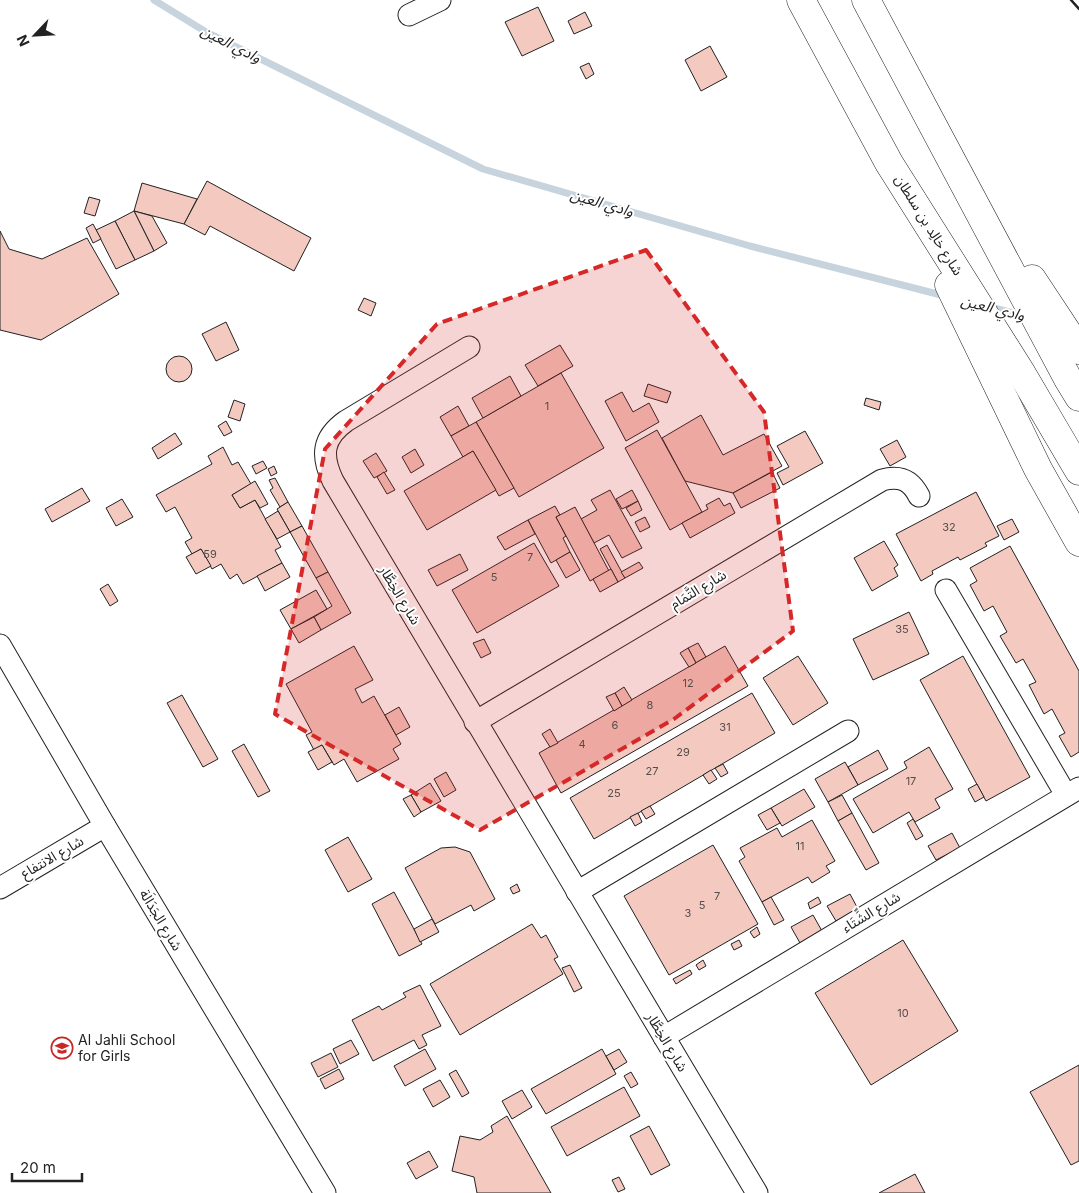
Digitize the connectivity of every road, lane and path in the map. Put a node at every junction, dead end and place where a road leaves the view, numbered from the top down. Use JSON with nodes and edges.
{"nodes":[{"id":1,"x":440,"y":0,"type":"edge"},
{"id":2,"x":801,"y":0,"type":"edge"},
{"id":3,"x":866,"y":0,"type":"edge"},
{"id":4,"x":409,"y":15,"type":"dead end"},
{"id":5,"x":939,"y":138,"type":"junction"},
{"id":6,"x":889,"y":162,"type":"junction"},
{"id":7,"x":469,"y":347,"type":"dead end"},
{"id":8,"x":1079,"y":350,"type":"edge"},
{"id":9,"x":1079,"y":397,"type":"edge"},
{"id":10,"x":1079,"y":471,"type":"edge"},
{"id":11,"x":919,"y":496,"type":"dead end"},
{"id":12,"x":1079,"y":542,"type":"edge"},
{"id":13,"x":946,"y":590,"type":"dead end"},
{"id":14,"x":0,"y":645,"type":"edge"},
{"id":15,"x":475,"y":722,"type":"junction"},
{"id":16,"x":848,"y":731,"type":"dead end"},
{"id":17,"x":1073,"y":792,"type":"edge"},
{"id":18,"x":105,"y":826,"type":"junction"},
{"id":19,"x":0,"y":888,"type":"edge"},
{"id":20,"x":577,"y":892,"type":"junction"},
{"id":21,"x":664,"y":1037,"type":"junction"},
{"id":22,"x":325,"y":1193,"type":"edge"},
{"id":23,"x":757,"y":1193,"type":"edge"}],
"edges":[{"from":1,"to":4,"type":"street"},
{"from":2,"to":6,"type":"main road","name":"شارع خالِد بن سلطان"},
{"from":3,"to":5,"type":"main road"},
{"from":5,"to":8,"type":"main road"},
{"from":5,"to":9,"type":"main road"},
{"from":6,"to":10,"type":"main road","name":"شارع خالِد بن سلطان"},
{"from":6,"to":12,"type":"main road"},
{"from":7,"to":15,"type":"street","name":"شارع الخِطَّار"},
{"from":11,"to":15,"type":"street","name":"شارع التَّمَام"},
{"from":13,"to":17,"type":"street"},
{"from":14,"to":18,"type":"street","name":"شارع الجَدَالَة"},
{"from":15,"to":20,"type":"street","name":"شارع الخِطَّار"},
{"from":16,"to":20,"type":"street"},
{"from":17,"to":21,"type":"street","name":"شارع الشِّتَاء"},
{"from":18,"to":19,"type":"street","name":"شارع الانتفاع"},
{"from":18,"to":22,"type":"street","name":"شارع الجَدَالَة"},
{"from":20,"to":21,"type":"street","name":"شارع الخِطَّار"},
{"from":21,"to":23,"type":"street","name":"شارع الخِطَّار"}]}
